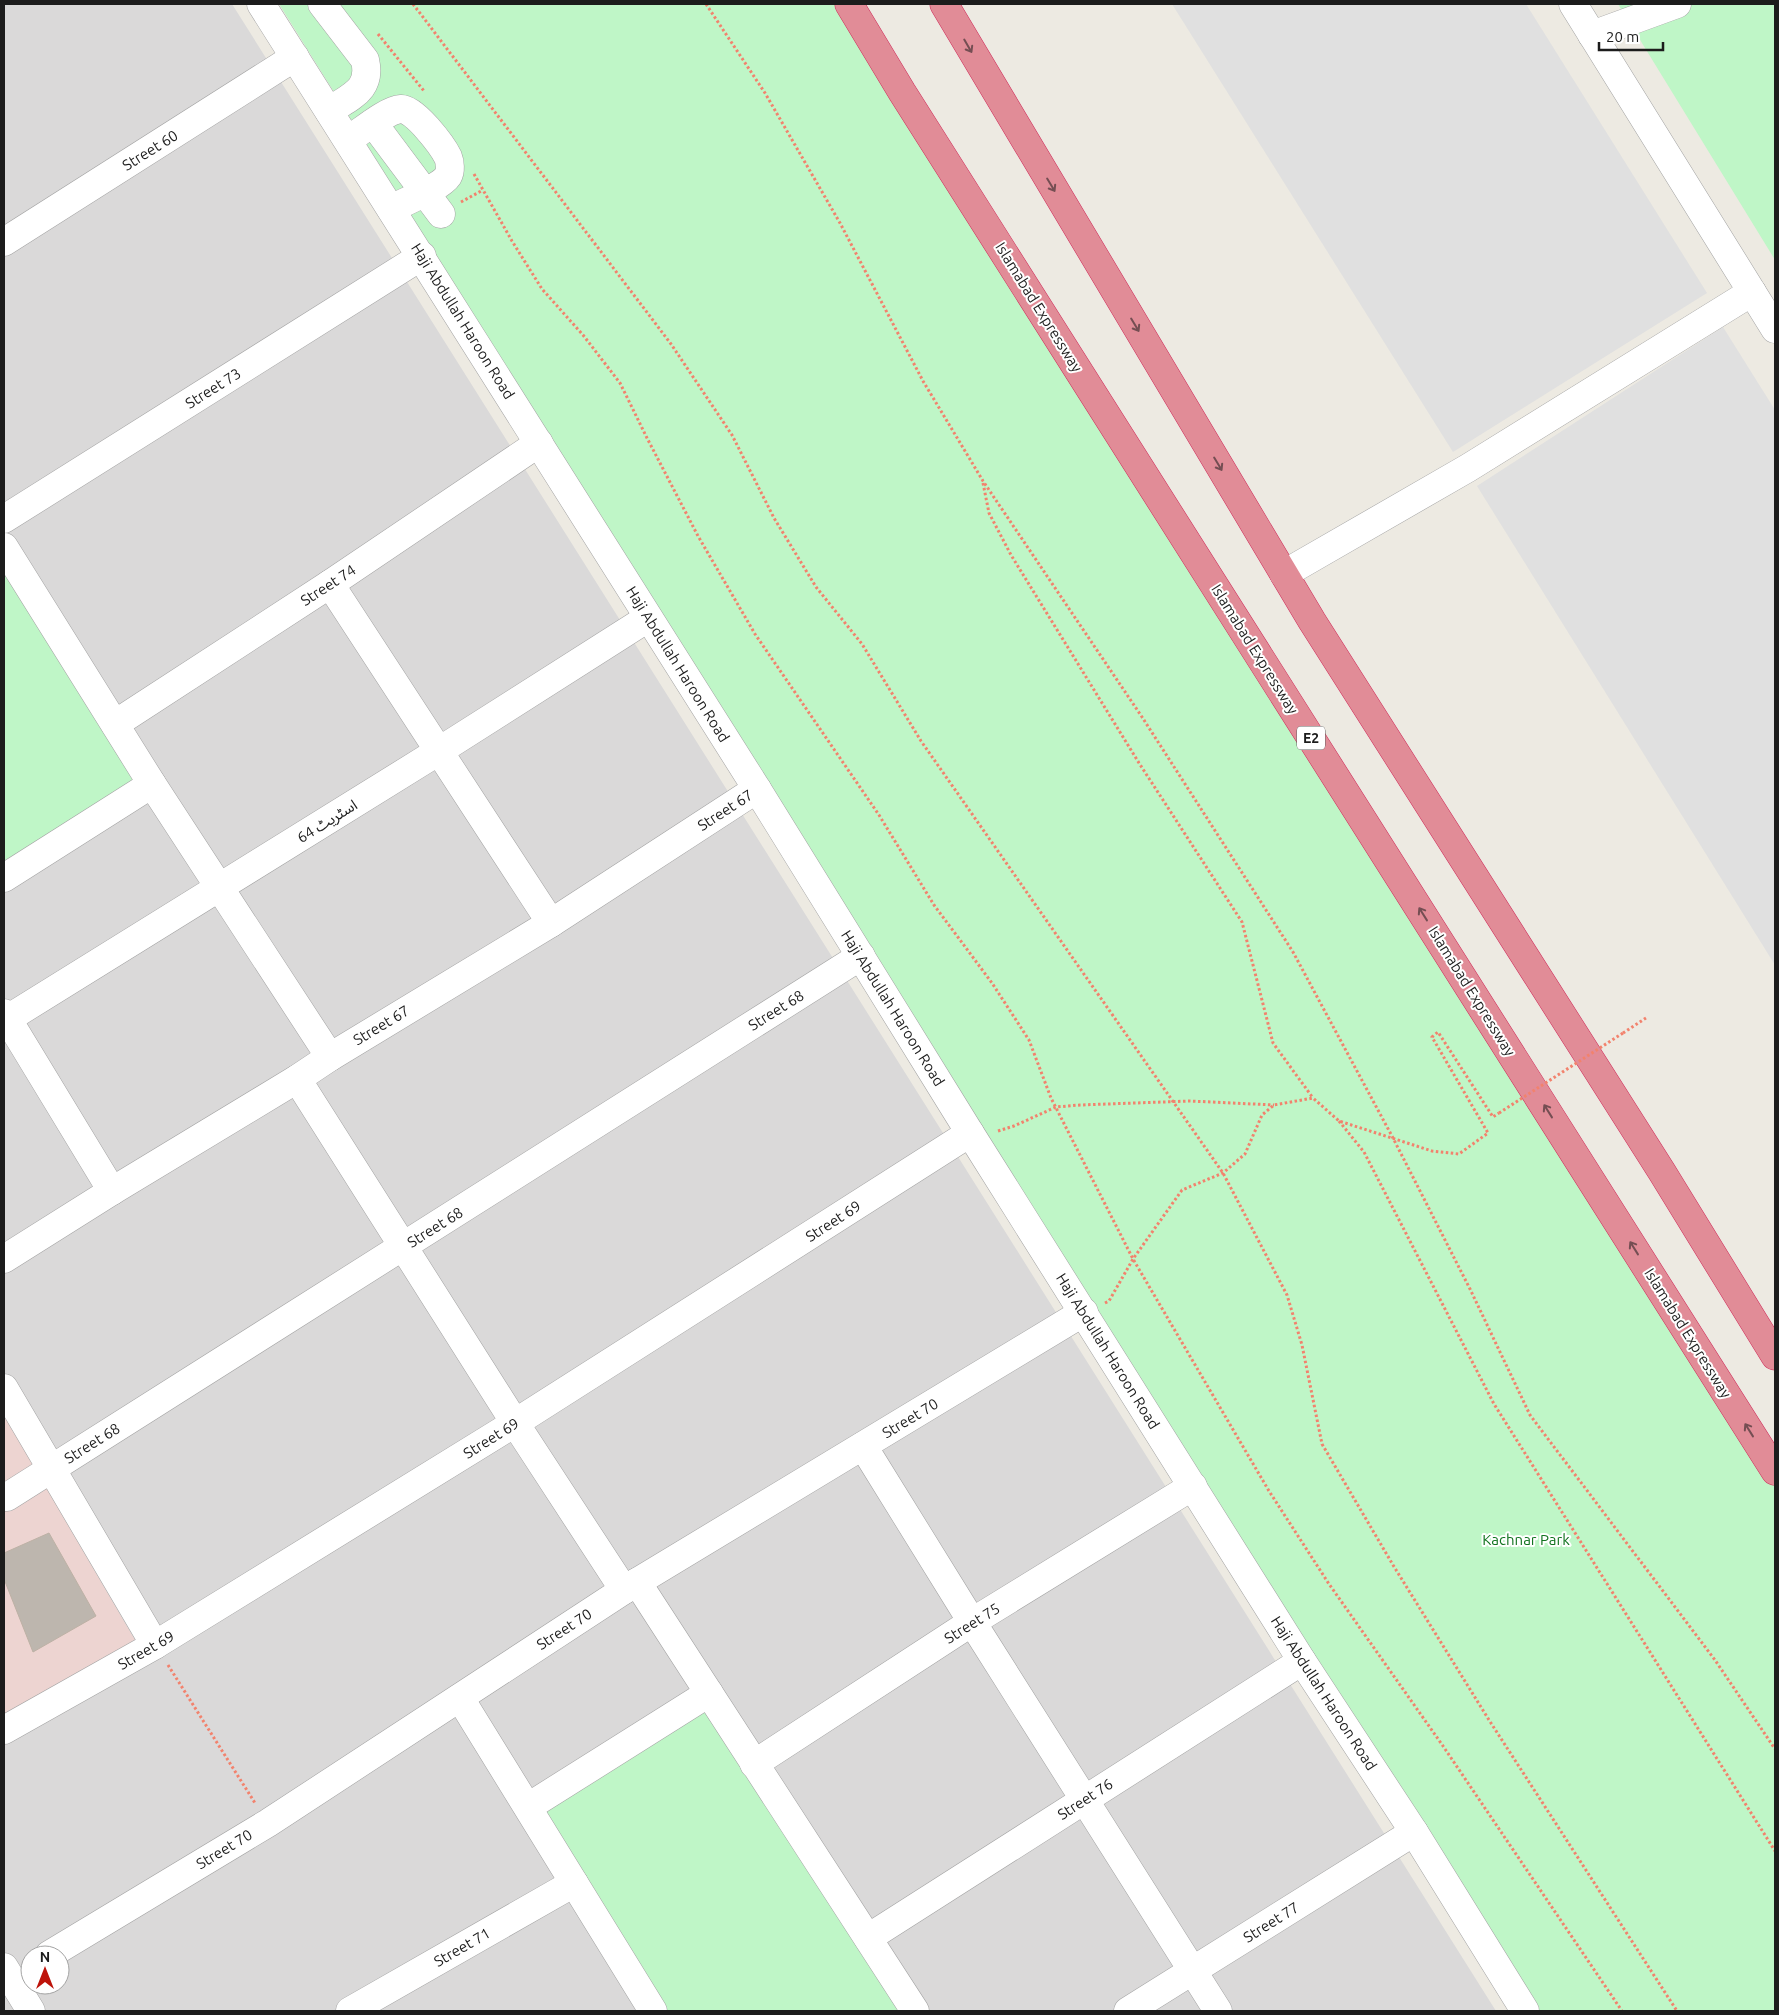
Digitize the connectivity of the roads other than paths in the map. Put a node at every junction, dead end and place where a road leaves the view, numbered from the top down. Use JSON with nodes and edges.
{"nodes":[{"id":1,"x":261,"y":4,"type":"edge"},
{"id":2,"x":322,"y":4,"type":"edge"},
{"id":3,"x":849,"y":4,"type":"edge"},
{"id":4,"x":944,"y":4,"type":"edge"},
{"id":5,"x":1573,"y":4,"type":"edge"},
{"id":6,"x":1677,"y":4,"type":"edge"},
{"id":7,"x":1592,"y":35,"type":"junction"},
{"id":8,"x":296,"y":57,"type":"junction"},
{"id":9,"x":329,"y":111,"type":"junction"},
{"id":10,"x":373,"y":123,"type":"junction"},
{"id":11,"x":348,"y":140,"type":"junction"},
{"id":12,"x":424,"y":192,"type":"junction"},
{"id":13,"x":391,"y":209,"type":"junction"},
{"id":14,"x":441,"y":214,"type":"dead end"},
{"id":15,"x":4,"y":242,"type":"edge"},
{"id":16,"x":422,"y":256,"type":"junction"},
{"id":17,"x":1752,"y":292,"type":"junction"},
{"id":18,"x":1775,"y":329,"type":"edge"},
{"id":19,"x":539,"y":443,"type":"junction"},
{"id":20,"x":4,"y":519,"type":"edge"},
{"id":21,"x":4,"y":547,"type":"edge"},
{"id":22,"x":1284,"y":574,"type":"junction"},
{"id":23,"x":330,"y":584,"type":"junction"},
{"id":24,"x":648,"y":618,"type":"junction"},
{"id":25,"x":115,"y":724,"type":"junction"},
{"id":26,"x":439,"y":751,"type":"junction"},
{"id":27,"x":152,"y":784,"type":"junction"},
{"id":28,"x":757,"y":789,"type":"junction"},
{"id":29,"x":4,"y":878,"type":"edge"},
{"id":30,"x":219,"y":888,"type":"junction"},
{"id":31,"x":550,"y":923,"type":"junction"},
{"id":32,"x":861,"y":956,"type":"junction"},
{"id":33,"x":5,"y":1018,"type":"edge"},
{"id":34,"x":330,"y":1057,"type":"junction"},
{"id":35,"x":297,"y":1079,"type":"junction"},
{"id":36,"x":972,"y":1136,"type":"junction"},
{"id":37,"x":112,"y":1191,"type":"junction"},
{"id":38,"x":404,"y":1246,"type":"junction"},
{"id":39,"x":4,"y":1258,"type":"edge"},
{"id":40,"x":1084,"y":1312,"type":"junction"},
{"id":41,"x":1775,"y":1356,"type":"edge"},
{"id":42,"x":4,"y":1388,"type":"edge"},
{"id":43,"x":515,"y":1423,"type":"junction"},
{"id":44,"x":863,"y":1446,"type":"junction"},
{"id":45,"x":52,"y":1469,"type":"junction"},
{"id":46,"x":1775,"y":1471,"type":"edge"},
{"id":47,"x":1193,"y":1486,"type":"junction"},
{"id":48,"x":7,"y":1497,"type":"dead end"},
{"id":49,"x":630,"y":1586,"type":"junction"},
{"id":50,"x":972,"y":1622,"type":"junction"},
{"id":51,"x":155,"y":1645,"type":"junction"},
{"id":52,"x":1302,"y":1661,"type":"junction"},
{"id":53,"x":709,"y":1693,"type":"junction"},
{"id":54,"x":460,"y":1698,"type":"junction"},
{"id":55,"x":4,"y":1730,"type":"edge"},
{"id":56,"x":754,"y":1764,"type":"junction"},
{"id":57,"x":1084,"y":1800,"type":"junction"},
{"id":58,"x":528,"y":1807,"type":"junction"},
{"id":59,"x":1414,"y":1832,"type":"junction"},
{"id":60,"x":574,"y":1883,"type":"junction"},
{"id":61,"x":868,"y":1938,"type":"junction"},
{"id":62,"x":67,"y":1945,"type":"edge"},
{"id":63,"x":15,"y":1971,"type":"edge"},
{"id":64,"x":1193,"y":1971,"type":"junction"},
{"id":65,"x":31,"y":2011,"type":"edge"},
{"id":66,"x":350,"y":2011,"type":"edge"},
{"id":67,"x":653,"y":2011,"type":"edge"},
{"id":68,"x":915,"y":2011,"type":"edge"},
{"id":69,"x":1128,"y":2011,"type":"edge"},
{"id":70,"x":1218,"y":2011,"type":"edge"},
{"id":71,"x":1523,"y":2011,"type":"edge"}],
"edges":[{"from":1,"to":8,"type":"street","name":"Haji Abdullah Haroon Road"},
{"from":2,"to":9,"type":"street"},
{"from":46,"to":3,"type":"highway","name":"Islamabad Expressway","number":"E2","one_way":true},
{"from":4,"to":22,"type":"highway","one_way":true},
{"from":5,"to":7,"type":"street"},
{"from":6,"to":7,"type":"street"},
{"from":7,"to":17,"type":"street"},
{"from":8,"to":9,"type":"street","name":"Haji Abdullah Haroon Road"},
{"from":8,"to":15,"type":"street","name":"Street 60"},
{"from":9,"to":11,"type":"street","name":"Haji Abdullah Haroon Road"},
{"from":10,"to":11,"type":"street"},
{"from":10,"to":12,"type":"street"},
{"from":10,"to":12,"type":"street"},
{"from":11,"to":13,"type":"street","name":"Haji Abdullah Haroon Road"},
{"from":12,"to":13,"type":"street"},
{"from":12,"to":14,"type":"street"},
{"from":13,"to":16,"type":"street","name":"Haji Abdullah Haroon Road"},
{"from":16,"to":19,"type":"street","name":"Haji Abdullah Haroon Road"},
{"from":16,"to":20,"type":"street","name":"Street 73"},
{"from":17,"to":18,"type":"street"},
{"from":17,"to":22,"type":"street"},
{"from":19,"to":23,"type":"street","name":"Street 74"},
{"from":19,"to":24,"type":"street","name":"Haji Abdullah Haroon Road"},
{"from":21,"to":25,"type":"street"},
{"from":22,"to":41,"type":"highway"},
{"from":23,"to":25,"type":"street","name":"Street 74"},
{"from":23,"to":26,"type":"street"},
{"from":24,"to":26,"type":"street","name":"اسٹریٹ 64"},
{"from":24,"to":28,"type":"street","name":"Haji Abdullah Haroon Road"},
{"from":25,"to":27,"type":"street"},
{"from":26,"to":30,"type":"street","name":"اسٹریٹ 64"},
{"from":26,"to":31,"type":"street"},
{"from":27,"to":29,"type":"street"},
{"from":27,"to":30,"type":"street"},
{"from":28,"to":31,"type":"street","name":"Street 67"},
{"from":28,"to":32,"type":"street","name":"Haji Abdullah Haroon Road"},
{"from":30,"to":33,"type":"street","name":"اسٹریٹ 64"},
{"from":30,"to":34,"type":"street"},
{"from":31,"to":34,"type":"street","name":"Street 67"},
{"from":32,"to":36,"type":"street","name":"Haji Abdullah Haroon Road"},
{"from":32,"to":38,"type":"street","name":"Street 68"},
{"from":33,"to":37,"type":"street"},
{"from":34,"to":35,"type":"street","name":"Street 67"},
{"from":35,"to":37,"type":"street","name":"Street 67"},
{"from":35,"to":38,"type":"street"},
{"from":36,"to":40,"type":"street","name":"Haji Abdullah Haroon Road"},
{"from":36,"to":43,"type":"street","name":"Street 69"},
{"from":37,"to":39,"type":"street","name":"Street 67"},
{"from":38,"to":43,"type":"street"},
{"from":38,"to":45,"type":"street","name":"Street 68"},
{"from":40,"to":44,"type":"street","name":"Street 70"},
{"from":40,"to":47,"type":"street","name":"Haji Abdullah Haroon Road"},
{"from":42,"to":45,"type":"street"},
{"from":43,"to":49,"type":"street"},
{"from":43,"to":51,"type":"street","name":"Street 69"},
{"from":44,"to":49,"type":"street","name":"Street 70"},
{"from":44,"to":50,"type":"street"},
{"from":45,"to":48,"type":"street","name":"Street 68"},
{"from":45,"to":51,"type":"street"},
{"from":47,"to":50,"type":"street","name":"Street 75"},
{"from":47,"to":52,"type":"street","name":"Haji Abdullah Haroon Road"},
{"from":49,"to":53,"type":"street"},
{"from":49,"to":54,"type":"street","name":"Street 70"},
{"from":50,"to":56,"type":"street","name":"Street 75"},
{"from":50,"to":57,"type":"street"},
{"from":51,"to":55,"type":"street","name":"Street 69"},
{"from":52,"to":57,"type":"street","name":"Street 76"},
{"from":52,"to":59,"type":"street","name":"Haji Abdullah Haroon Road"},
{"from":53,"to":56,"type":"street"},
{"from":53,"to":58,"type":"street"},
{"from":54,"to":58,"type":"street"},
{"from":54,"to":62,"type":"street","name":"Street 70"},
{"from":56,"to":61,"type":"street"},
{"from":57,"to":61,"type":"street","name":"Street 76"},
{"from":57,"to":64,"type":"street"},
{"from":58,"to":60,"type":"street"},
{"from":59,"to":64,"type":"street","name":"Street 77"},
{"from":59,"to":71,"type":"street","name":"Haji Abdullah Haroon Road"},
{"from":60,"to":66,"type":"street","name":"Street 71"},
{"from":60,"to":67,"type":"street"},
{"from":61,"to":68,"type":"street"},
{"from":63,"to":65,"type":"street"},
{"from":64,"to":69,"type":"street","name":"Street 77"},
{"from":64,"to":70,"type":"street"}]}
